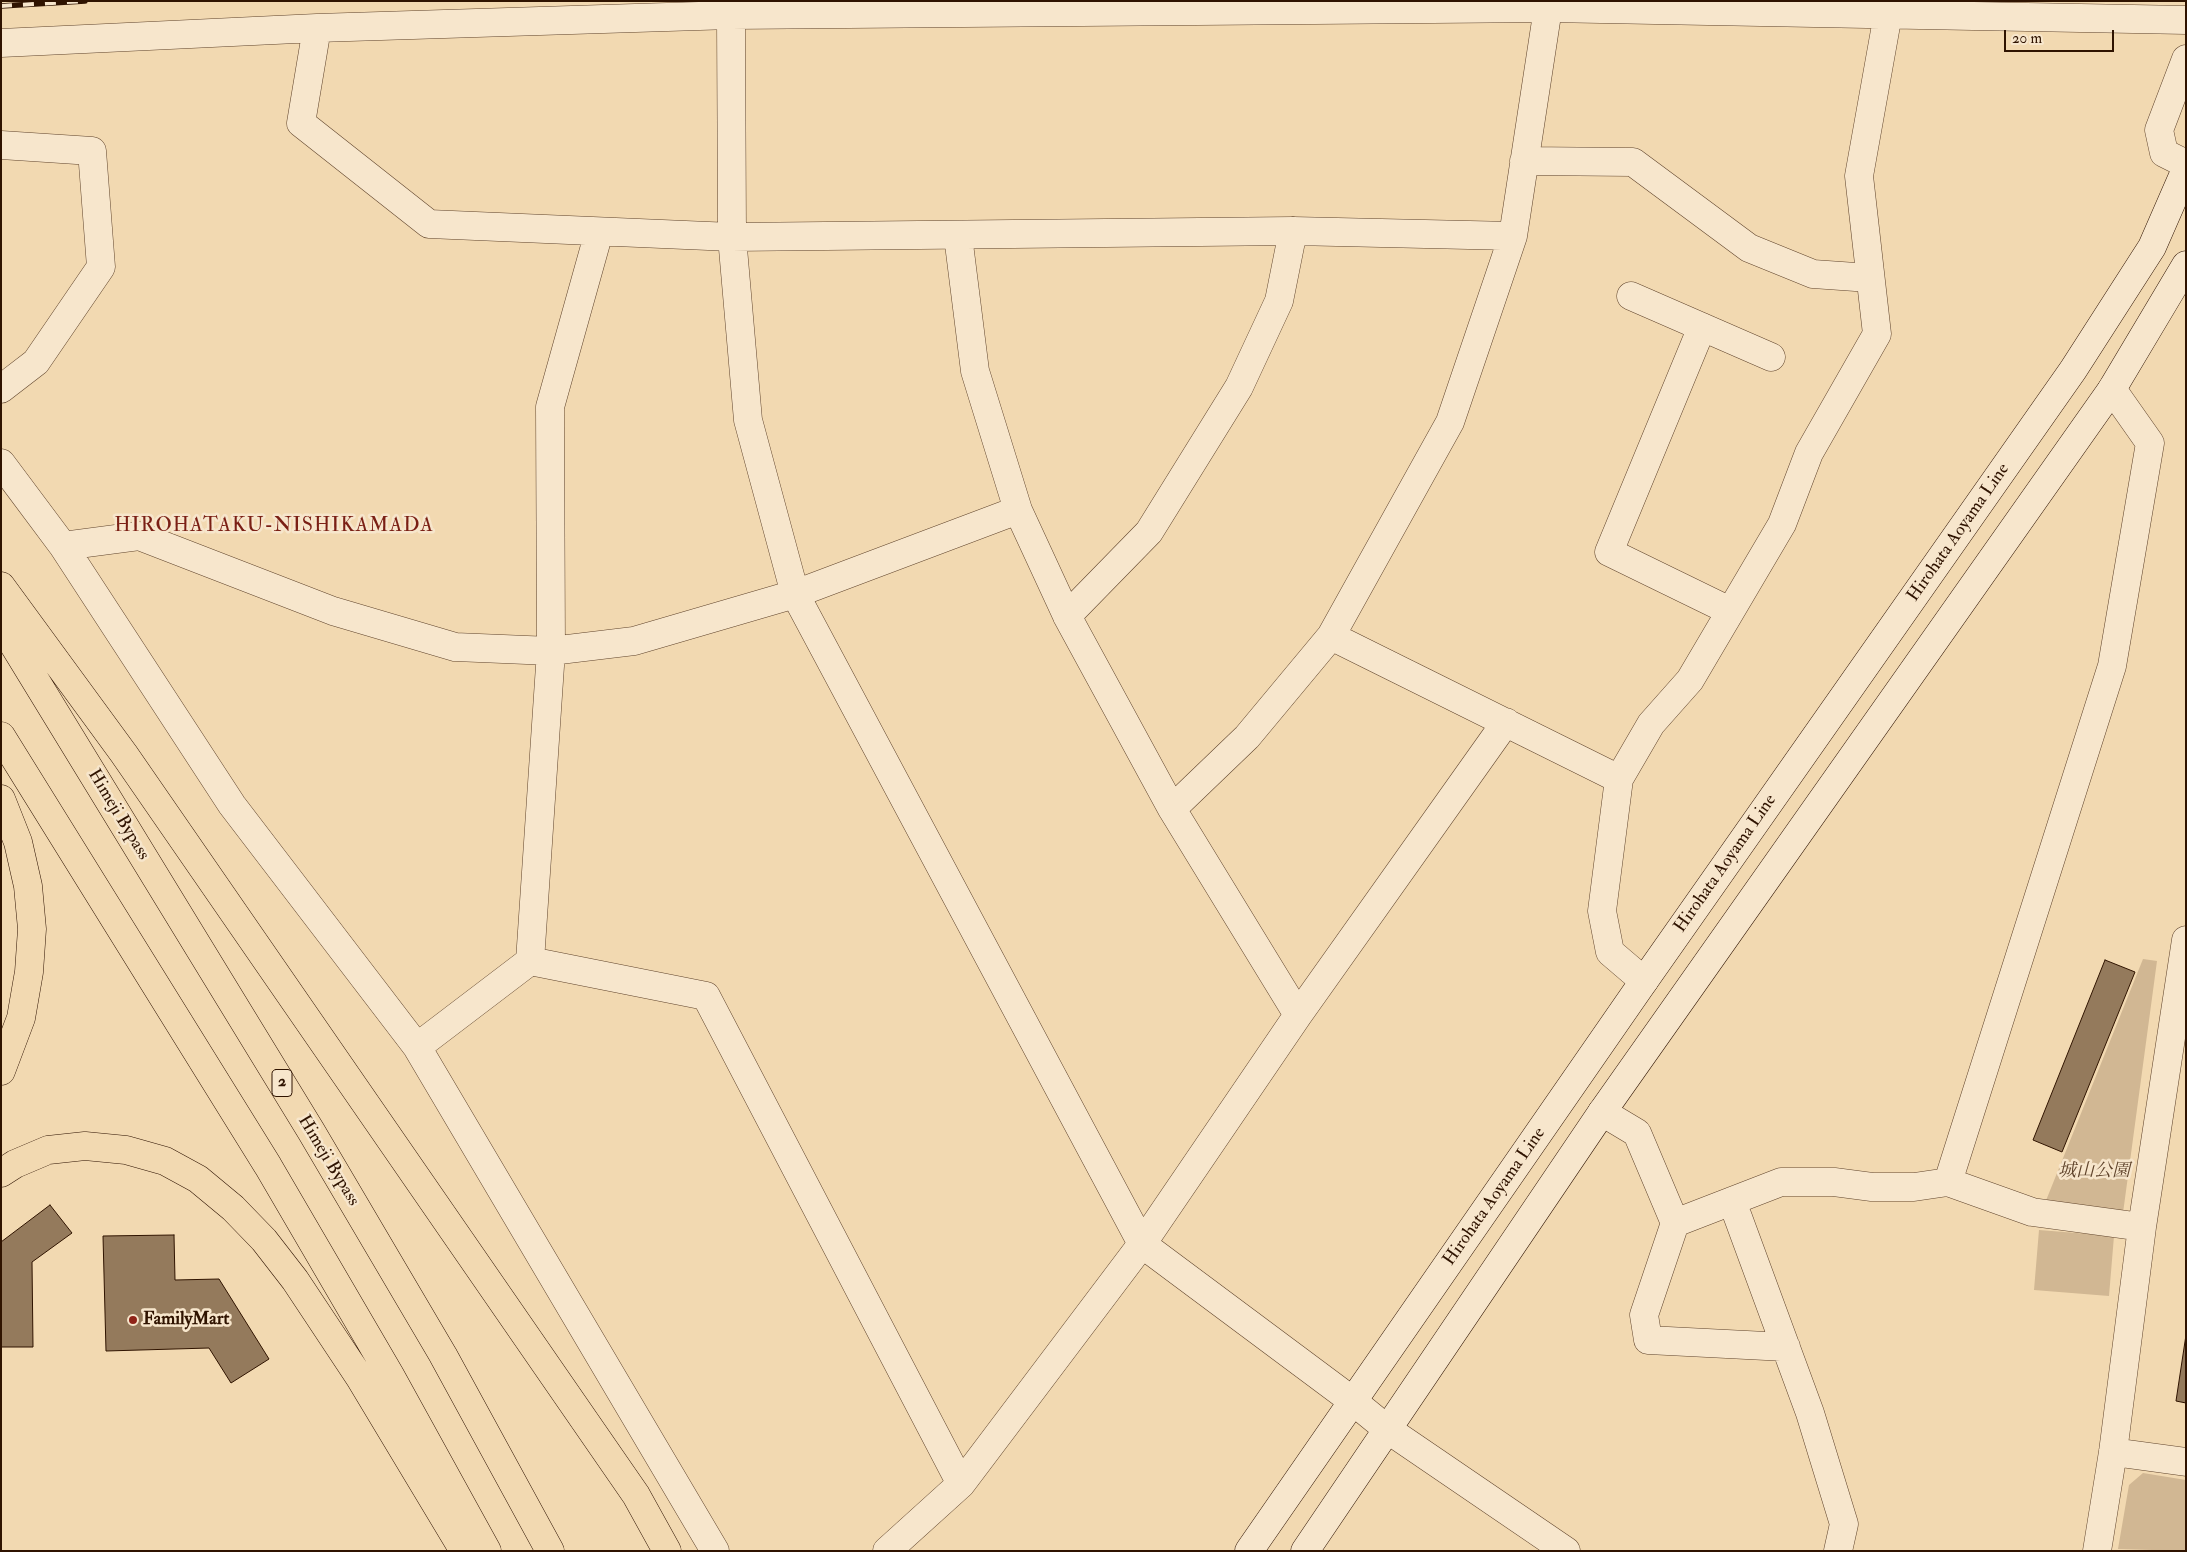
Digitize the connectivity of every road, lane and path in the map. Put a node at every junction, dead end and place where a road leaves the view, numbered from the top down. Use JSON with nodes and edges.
{"nodes":[{"id":1,"x":1548,"y":8,"type":"junction"},
{"id":2,"x":1888,"y":14,"type":"junction"},
{"id":3,"x":730,"y":15,"type":"junction"},
{"id":4,"x":2186,"y":20,"type":"edge"},
{"id":5,"x":317,"y":28,"type":"junction"},
{"id":6,"x":1,"y":43,"type":"edge"},
{"id":7,"x":2186,"y":59,"type":"edge"},
{"id":8,"x":1,"y":144,"type":"edge"},
{"id":9,"x":1524,"y":161,"type":"junction"},
{"id":10,"x":2186,"y":164,"type":"edge"},
{"id":11,"x":2186,"y":168,"type":"edge"},
{"id":12,"x":1293,"y":231,"type":"junction"},
{"id":13,"x":599,"y":232,"type":"junction"},
{"id":14,"x":958,"y":236,"type":"junction"},
{"id":15,"x":1513,"y":236,"type":"junction"},
{"id":16,"x":732,"y":238,"type":"junction"},
{"id":17,"x":2186,"y":265,"type":"edge"},
{"id":18,"x":1870,"y":278,"type":"junction"},
{"id":19,"x":1631,"y":296,"type":"dead end"},
{"id":20,"x":1702,"y":327,"type":"junction"},
{"id":21,"x":1771,"y":357,"type":"dead end"},
{"id":22,"x":1,"y":389,"type":"edge"},
{"id":23,"x":2112,"y":389,"type":"junction"},
{"id":24,"x":1,"y":463,"type":"edge"},
{"id":25,"x":1018,"y":510,"type":"junction"},
{"id":26,"x":63,"y":546,"type":"junction"},
{"id":27,"x":1,"y":586,"type":"edge"},
{"id":28,"x":795,"y":594,"type":"junction"},
{"id":29,"x":1730,"y":611,"type":"junction"},
{"id":30,"x":1067,"y":616,"type":"junction"},
{"id":31,"x":1,"y":624,"type":"edge"},
{"id":32,"x":1331,"y":636,"type":"junction"},
{"id":33,"x":551,"y":651,"type":"junction"},
{"id":34,"x":1506,"y":722,"type":"junction"},
{"id":35,"x":1,"y":736,"type":"edge"},
{"id":36,"x":1619,"y":778,"type":"junction"},
{"id":37,"x":1,"y":799,"type":"edge"},
{"id":38,"x":1172,"y":808,"type":"junction"},
{"id":39,"x":2186,"y":940,"type":"edge"},
{"id":40,"x":530,"y":961,"type":"junction"},
{"id":41,"x":1644,"y":981,"type":"junction"},
{"id":42,"x":1298,"y":1015,"type":"junction"},
{"id":43,"x":417,"y":1047,"type":"junction"},
{"id":44,"x":1,"y":1072,"type":"edge"},
{"id":45,"x":1602,"y":1112,"type":"junction"},
{"id":46,"x":1,"y":1173,"type":"edge"},
{"id":47,"x":1948,"y":1182,"type":"junction"},
{"id":48,"x":1732,"y":1201,"type":"junction"},
{"id":49,"x":1675,"y":1223,"type":"junction"},
{"id":50,"x":2142,"y":1227,"type":"junction"},
{"id":51,"x":1142,"y":1244,"type":"junction"},
{"id":52,"x":1786,"y":1346,"type":"junction"},
{"id":53,"x":1354,"y":1402,"type":"junction"},
{"id":54,"x":1387,"y":1429,"type":"junction"},
{"id":55,"x":2113,"y":1452,"type":"junction"},
{"id":56,"x":2186,"y":1462,"type":"edge"},
{"id":57,"x":962,"y":1484,"type":"junction"},
{"id":58,"x":464,"y":1551,"type":"edge"},
{"id":59,"x":487,"y":1551,"type":"edge"},
{"id":60,"x":550,"y":1551,"type":"edge"},
{"id":61,"x":667,"y":1551,"type":"edge"},
{"id":62,"x":715,"y":1551,"type":"edge"},
{"id":63,"x":886,"y":1551,"type":"edge"},
{"id":64,"x":1249,"y":1551,"type":"edge"},
{"id":65,"x":1305,"y":1551,"type":"edge"},
{"id":66,"x":1566,"y":1551,"type":"edge"},
{"id":67,"x":1838,"y":1551,"type":"edge"},
{"id":68,"x":2097,"y":1551,"type":"edge"}],
"edges":[{"from":1,"to":2,"type":"street"},
{"from":1,"to":3,"type":"street"},
{"from":1,"to":9,"type":"street"},
{"from":2,"to":4,"type":"street"},
{"from":2,"to":18,"type":"street"},
{"from":3,"to":5,"type":"street"},
{"from":3,"to":16,"type":"street"},
{"from":5,"to":6,"type":"street"},
{"from":5,"to":13,"type":"street"},
{"from":7,"to":10,"type":"street"},
{"from":8,"to":22,"type":"street"},
{"from":9,"to":15,"type":"street"},
{"from":9,"to":18,"type":"street"},
{"from":11,"to":41,"type":"street","name":"Hirohata Aoyama Line"},
{"from":12,"to":14,"type":"street"},
{"from":12,"to":15,"type":"street"},
{"from":12,"to":30,"type":"street"},
{"from":13,"to":16,"type":"street"},
{"from":13,"to":33,"type":"street"},
{"from":14,"to":16,"type":"street"},
{"from":14,"to":25,"type":"street"},
{"from":15,"to":32,"type":"street"},
{"from":16,"to":28,"type":"street"},
{"from":17,"to":23,"type":"street"},
{"from":18,"to":29,"type":"street"},
{"from":19,"to":20,"type":"street"},
{"from":20,"to":21,"type":"street"},
{"from":20,"to":29,"type":"street"},
{"from":23,"to":45,"type":"street"},
{"from":23,"to":47,"type":"street"},
{"from":24,"to":26,"type":"street"},
{"from":25,"to":28,"type":"street"},
{"from":25,"to":30,"type":"street"},
{"from":26,"to":33,"type":"street"},
{"from":26,"to":43,"type":"street"},
{"from":27,"to":61,"type":"highway"},
{"from":28,"to":33,"type":"street"},
{"from":28,"to":51,"type":"street"},
{"from":29,"to":36,"type":"street"},
{"from":30,"to":38,"type":"street"},
{"from":31,"to":60,"type":"highway","name":"Himeji Bypass","number":"2"},
{"from":32,"to":34,"type":"street"},
{"from":32,"to":38,"type":"street"},
{"from":33,"to":40,"type":"street"},
{"from":34,"to":36,"type":"street"},
{"from":34,"to":42,"type":"street"},
{"from":35,"to":59,"type":"highway"},
{"from":36,"to":41,"type":"street"},
{"from":37,"to":44,"type":"highway"},
{"from":38,"to":42,"type":"street"},
{"from":39,"to":50,"type":"street"},
{"from":40,"to":43,"type":"street"},
{"from":40,"to":57,"type":"street"},
{"from":41,"to":53,"type":"street","name":"Hirohata Aoyama Line"},
{"from":42,"to":51,"type":"street"},
{"from":43,"to":62,"type":"street"},
{"from":45,"to":49,"type":"street"},
{"from":45,"to":54,"type":"street"},
{"from":46,"to":58,"type":"highway"},
{"from":47,"to":48,"type":"street"},
{"from":47,"to":50,"type":"street"},
{"from":48,"to":49,"type":"street"},
{"from":48,"to":52,"type":"street"},
{"from":49,"to":52,"type":"street"},
{"from":50,"to":55,"type":"street"},
{"from":51,"to":53,"type":"street"},
{"from":51,"to":57,"type":"street"},
{"from":52,"to":67,"type":"street"},
{"from":53,"to":54,"type":"street"},
{"from":53,"to":64,"type":"street","name":"Hirohata Aoyama Line"},
{"from":54,"to":65,"type":"street"},
{"from":54,"to":66,"type":"street"},
{"from":55,"to":56,"type":"street"},
{"from":55,"to":68,"type":"street"},
{"from":57,"to":63,"type":"street"}]}
